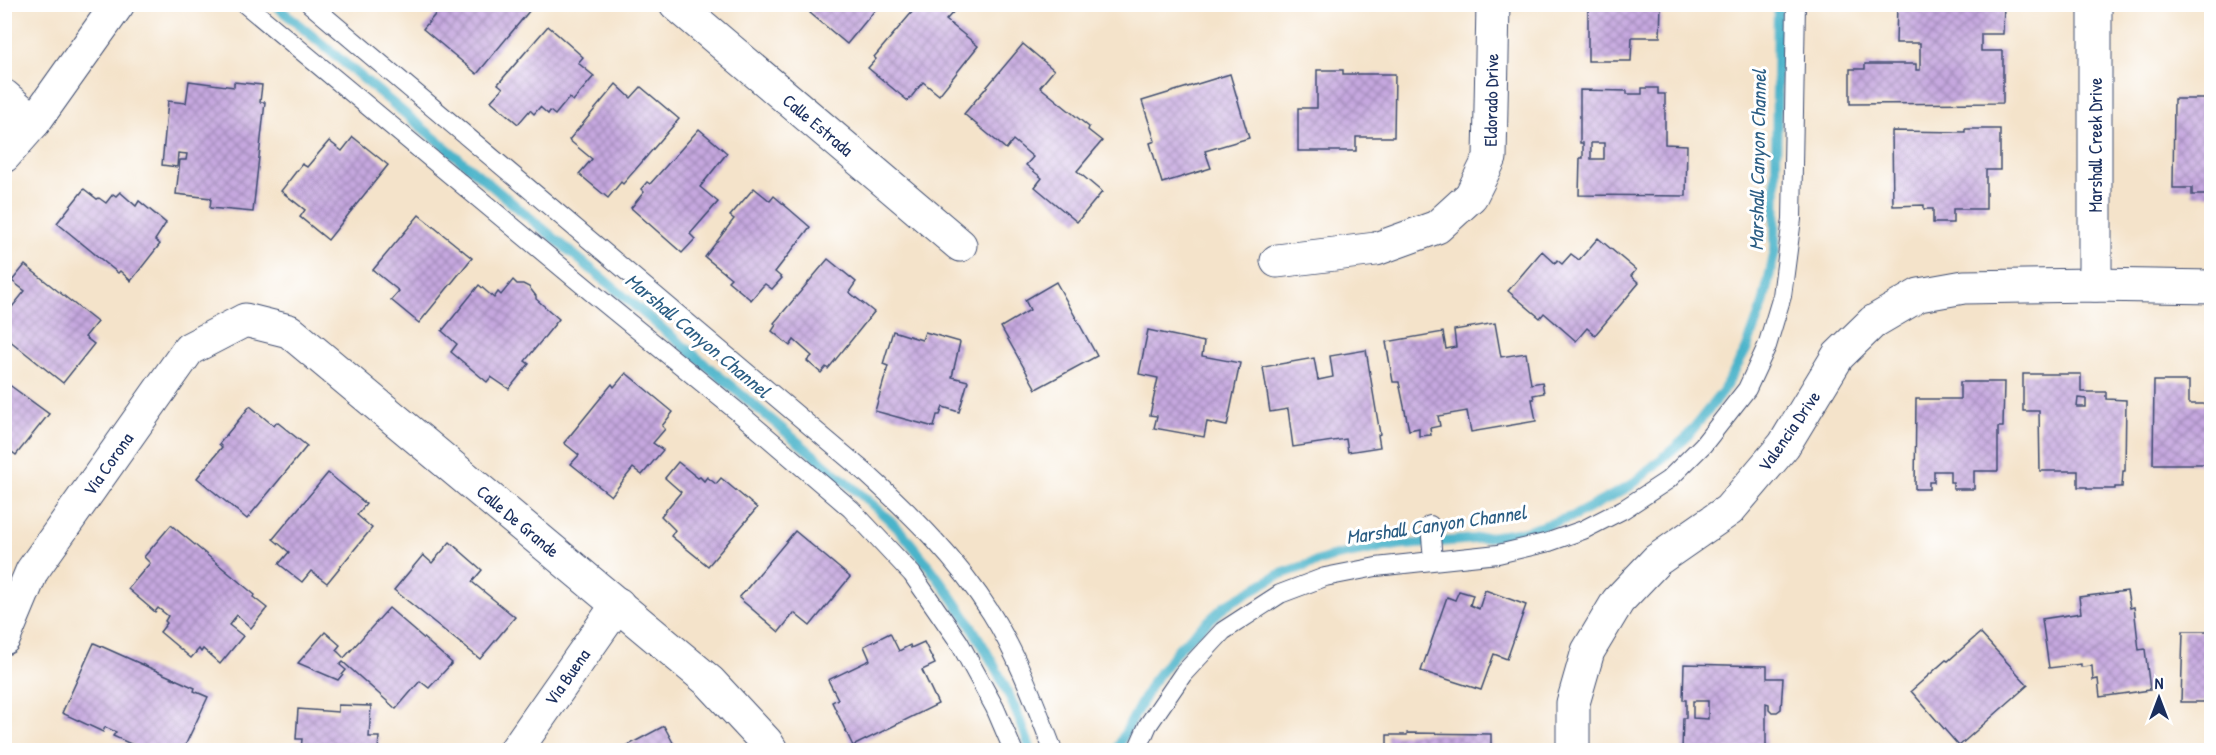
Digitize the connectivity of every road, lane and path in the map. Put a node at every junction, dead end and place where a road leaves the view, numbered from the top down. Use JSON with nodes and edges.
{"nodes":[{"id":1,"x":118,"y":4,"type":"edge"},
{"id":2,"x":245,"y":4,"type":"edge"},
{"id":3,"x":310,"y":4,"type":"edge"},
{"id":4,"x":676,"y":4,"type":"edge"},
{"id":5,"x":1493,"y":4,"type":"edge"},
{"id":6,"x":1796,"y":4,"type":"edge"},
{"id":7,"x":2096,"y":4,"type":"edge"},
{"id":8,"x":4,"y":96,"type":"edge"},
{"id":9,"x":34,"y":122,"type":"junction"},
{"id":10,"x":4,"y":156,"type":"edge"},
{"id":11,"x":960,"y":245,"type":"dead end"},
{"id":12,"x":1277,"y":261,"type":"dead end"},
{"id":13,"x":2095,"y":285,"type":"junction"},
{"id":14,"x":2211,"y":287,"type":"edge"},
{"id":15,"x":245,"y":320,"type":"joint"},
{"id":16,"x":1430,"y":525,"type":"dead end"},
{"id":17,"x":1433,"y":560,"type":"junction"},
{"id":18,"x":618,"y":604,"type":"junction"},
{"id":19,"x":4,"y":638,"type":"edge"},
{"id":20,"x":516,"y":750,"type":"edge"},
{"id":21,"x":771,"y":750,"type":"edge"},
{"id":22,"x":1013,"y":750,"type":"edge"},
{"id":23,"x":1053,"y":750,"type":"edge"},
{"id":24,"x":1137,"y":750,"type":"edge"},
{"id":25,"x":1573,"y":750,"type":"edge"}],
"edges":[{"from":1,"to":9,"type":"street"},
{"from":2,"to":22,"type":"lane"},
{"from":3,"to":23,"type":"lane"},
{"from":4,"to":11,"type":"street","name":"Calle Estrada"},
{"from":5,"to":12,"type":"street","name":"Eldorado Drive"},
{"from":6,"to":17,"type":"lane"},
{"from":7,"to":13,"type":"street","name":"Marshall Creek Drive"},
{"from":8,"to":9,"type":"street"},
{"from":9,"to":10,"type":"street"},
{"from":13,"to":14,"type":"street","name":"Valencia Drive"},
{"from":13,"to":25,"type":"street","name":"Valencia Drive"},
{"from":15,"to":18,"type":"street","name":"Calle De Grande"},
{"from":15,"to":19,"type":"street","name":"Via Corona"},
{"from":16,"to":17,"type":"lane"},
{"from":17,"to":24,"type":"lane"},
{"from":18,"to":20,"type":"street","name":"Via Buena"},
{"from":18,"to":21,"type":"street","name":"Calle De Grande"}]}
